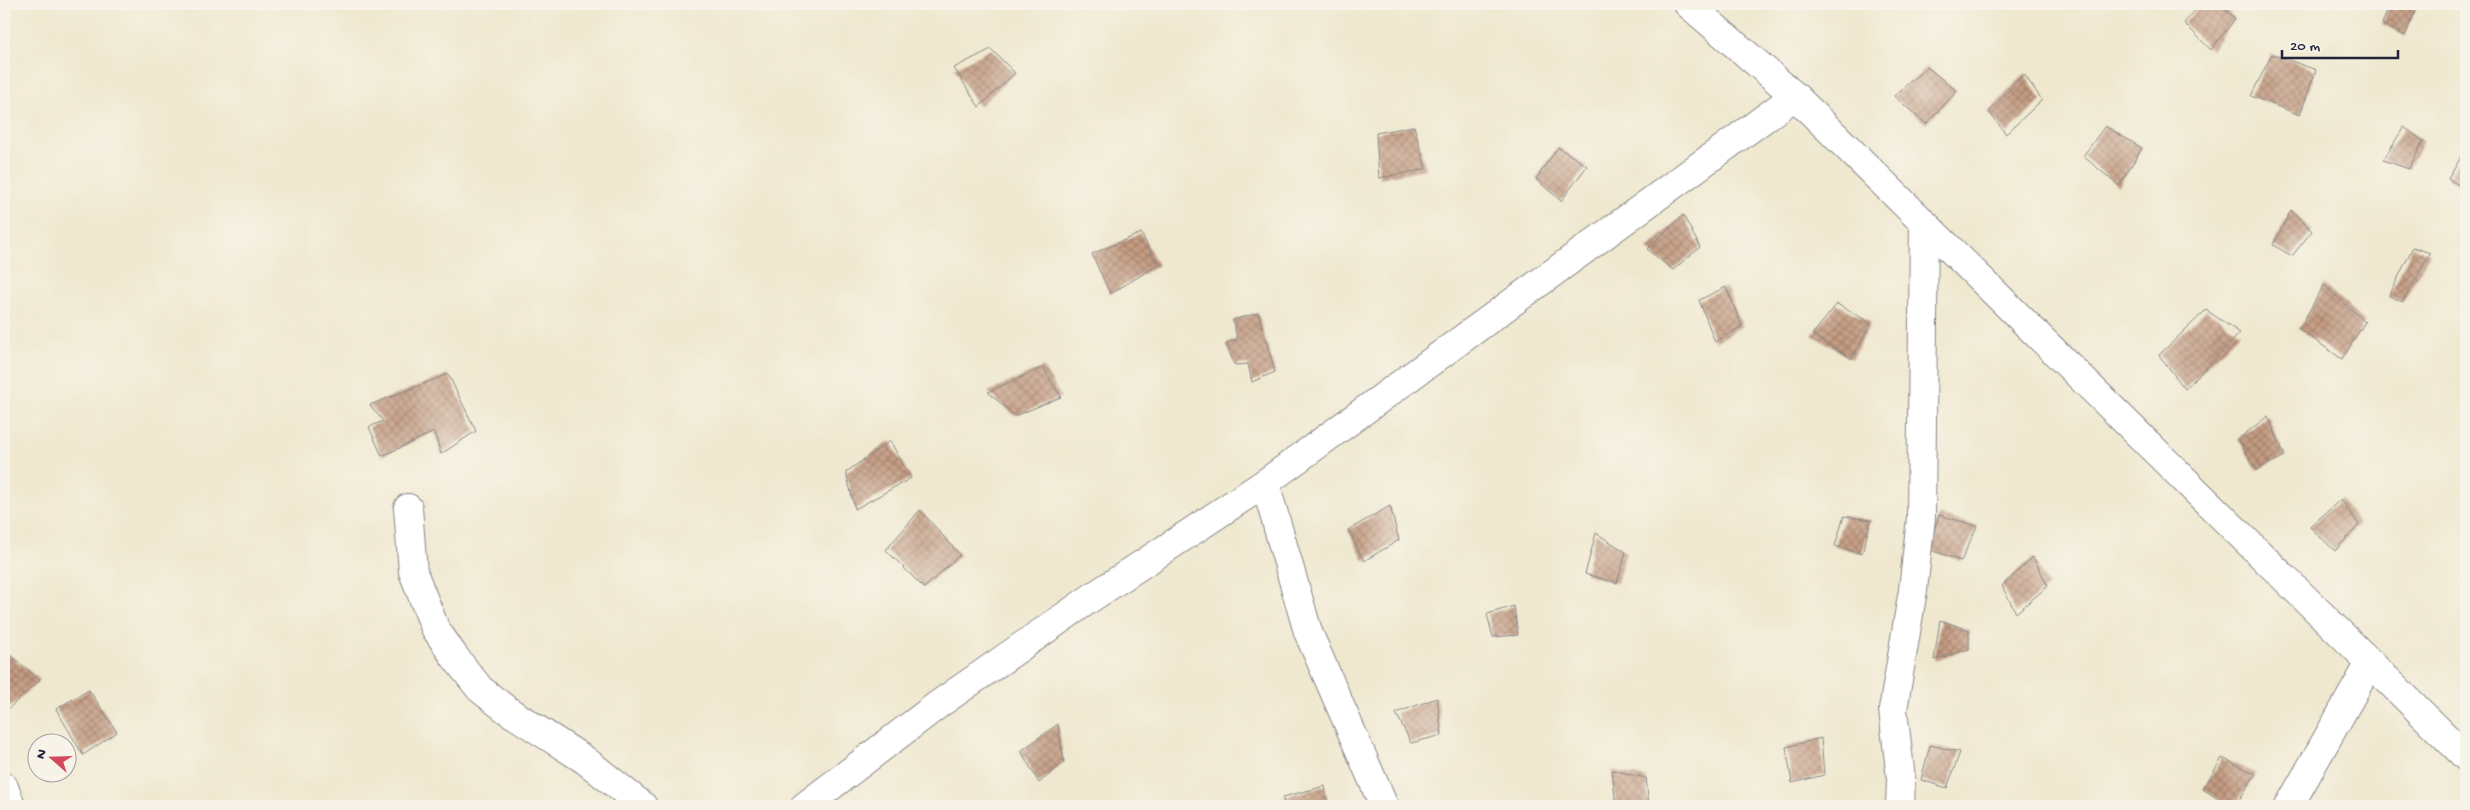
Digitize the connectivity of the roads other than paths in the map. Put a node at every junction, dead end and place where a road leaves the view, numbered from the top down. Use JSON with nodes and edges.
{"nodes":[{"id":1,"x":1688,"y":4,"type":"edge"},
{"id":2,"x":1794,"y":96,"type":"junction"},
{"id":3,"x":1924,"y":224,"type":"junction"},
{"id":4,"x":1265,"y":483,"type":"junction"},
{"id":5,"x":408,"y":508,"type":"dead end"},
{"id":6,"x":2370,"y":663,"type":"junction"},
{"id":7,"x":2466,"y":757,"type":"edge"},
{"id":8,"x":4,"y":787,"type":"edge"},
{"id":9,"x":10,"y":806,"type":"edge"},
{"id":10,"x":643,"y":806,"type":"edge"},
{"id":11,"x":805,"y":806,"type":"edge"},
{"id":12,"x":1384,"y":806,"type":"edge"},
{"id":13,"x":1900,"y":806,"type":"edge"},
{"id":14,"x":2289,"y":806,"type":"edge"}],
"edges":[{"from":1,"to":2,"type":"street"},
{"from":2,"to":3,"type":"street"},
{"from":2,"to":4,"type":"street"},
{"from":3,"to":6,"type":"street"},
{"from":3,"to":13,"type":"street"},
{"from":4,"to":11,"type":"street"},
{"from":4,"to":12,"type":"street"},
{"from":5,"to":10,"type":"street"},
{"from":6,"to":7,"type":"street"},
{"from":6,"to":14,"type":"street"},
{"from":8,"to":9,"type":"street"}]}
